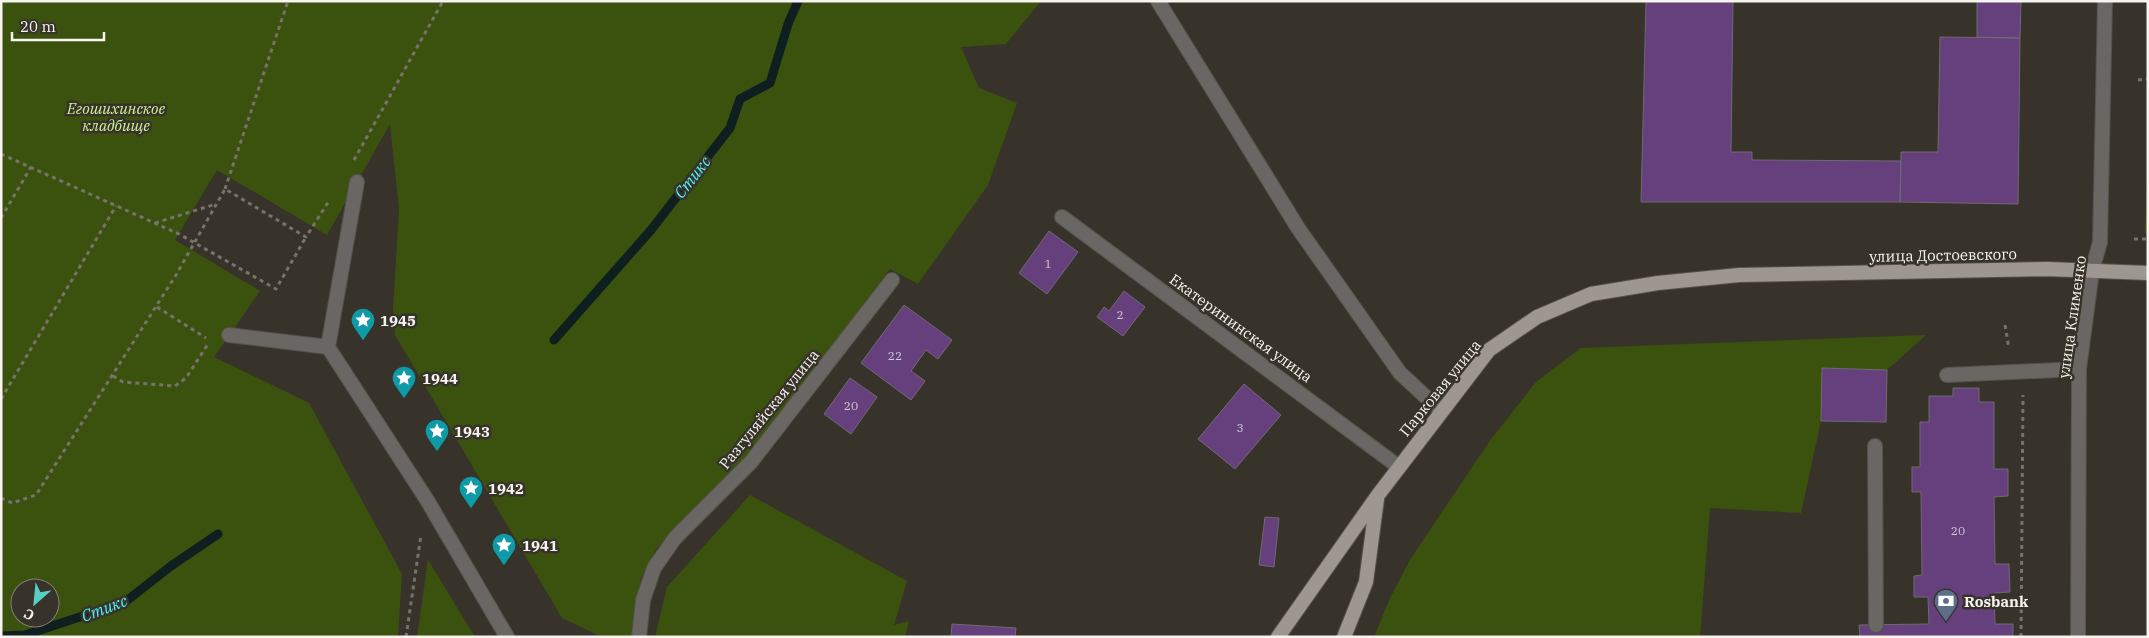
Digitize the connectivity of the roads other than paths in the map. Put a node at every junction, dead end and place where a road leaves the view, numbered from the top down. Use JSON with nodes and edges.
{"nodes":[{"id":1,"x":1158,"y":1,"type":"edge"},
{"id":2,"x":2105,"y":1,"type":"edge"},
{"id":3,"x":357,"y":182,"type":"dead end"},
{"id":4,"x":1062,"y":217,"type":"dead end"},
{"id":5,"x":2092,"y":271,"type":"junction"},
{"id":6,"x":2148,"y":273,"type":"edge"},
{"id":7,"x":1739,"y":275,"type":"joint"},
{"id":8,"x":892,"y":280,"type":"dead end"},
{"id":9,"x":229,"y":335,"type":"dead end"},
{"id":10,"x":328,"y":347,"type":"junction"},
{"id":11,"x":2079,"y":369,"type":"junction"},
{"id":12,"x":1947,"y":376,"type":"dead end"},
{"id":13,"x":1441,"y":411,"type":"junction"},
{"id":14,"x":1875,"y":446,"type":"dead end"},
{"id":15,"x":1399,"y":467,"type":"junction"},
{"id":16,"x":1378,"y":495,"type":"junction"},
{"id":17,"x":1876,"y":625,"type":"dead end"},
{"id":18,"x":507,"y":637,"type":"edge"},
{"id":19,"x":639,"y":637,"type":"edge"},
{"id":20,"x":1278,"y":637,"type":"edge"},
{"id":21,"x":1344,"y":637,"type":"edge"},
{"id":22,"x":2078,"y":637,"type":"edge"}],
"edges":[{"from":1,"to":13,"type":"street"},
{"from":2,"to":5,"type":"street","name":"улица Клименко"},
{"from":3,"to":10,"type":"street"},
{"from":4,"to":15,"type":"street","name":"Екатерининская улица"},
{"from":5,"to":6,"type":"main road","name":"улица Достоевского"},
{"from":5,"to":7,"type":"main road","name":"улица Достоевского"},
{"from":5,"to":11,"type":"street","name":"улица Клименко"},
{"from":7,"to":13,"type":"main road","name":"Парковая улица"},
{"from":8,"to":19,"type":"street","name":"Разгуляйская улица"},
{"from":9,"to":10,"type":"street"},
{"from":10,"to":18,"type":"street"},
{"from":11,"to":12,"type":"street"},
{"from":11,"to":22,"type":"street","name":"улица Клименко"},
{"from":13,"to":15,"type":"main road","name":"Парковая улица"},
{"from":14,"to":17,"type":"street"},
{"from":15,"to":16,"type":"main road","name":"Парковая улица"},
{"from":16,"to":20,"type":"main road","name":"Парковая улица"},
{"from":16,"to":21,"type":"main road"}]}
